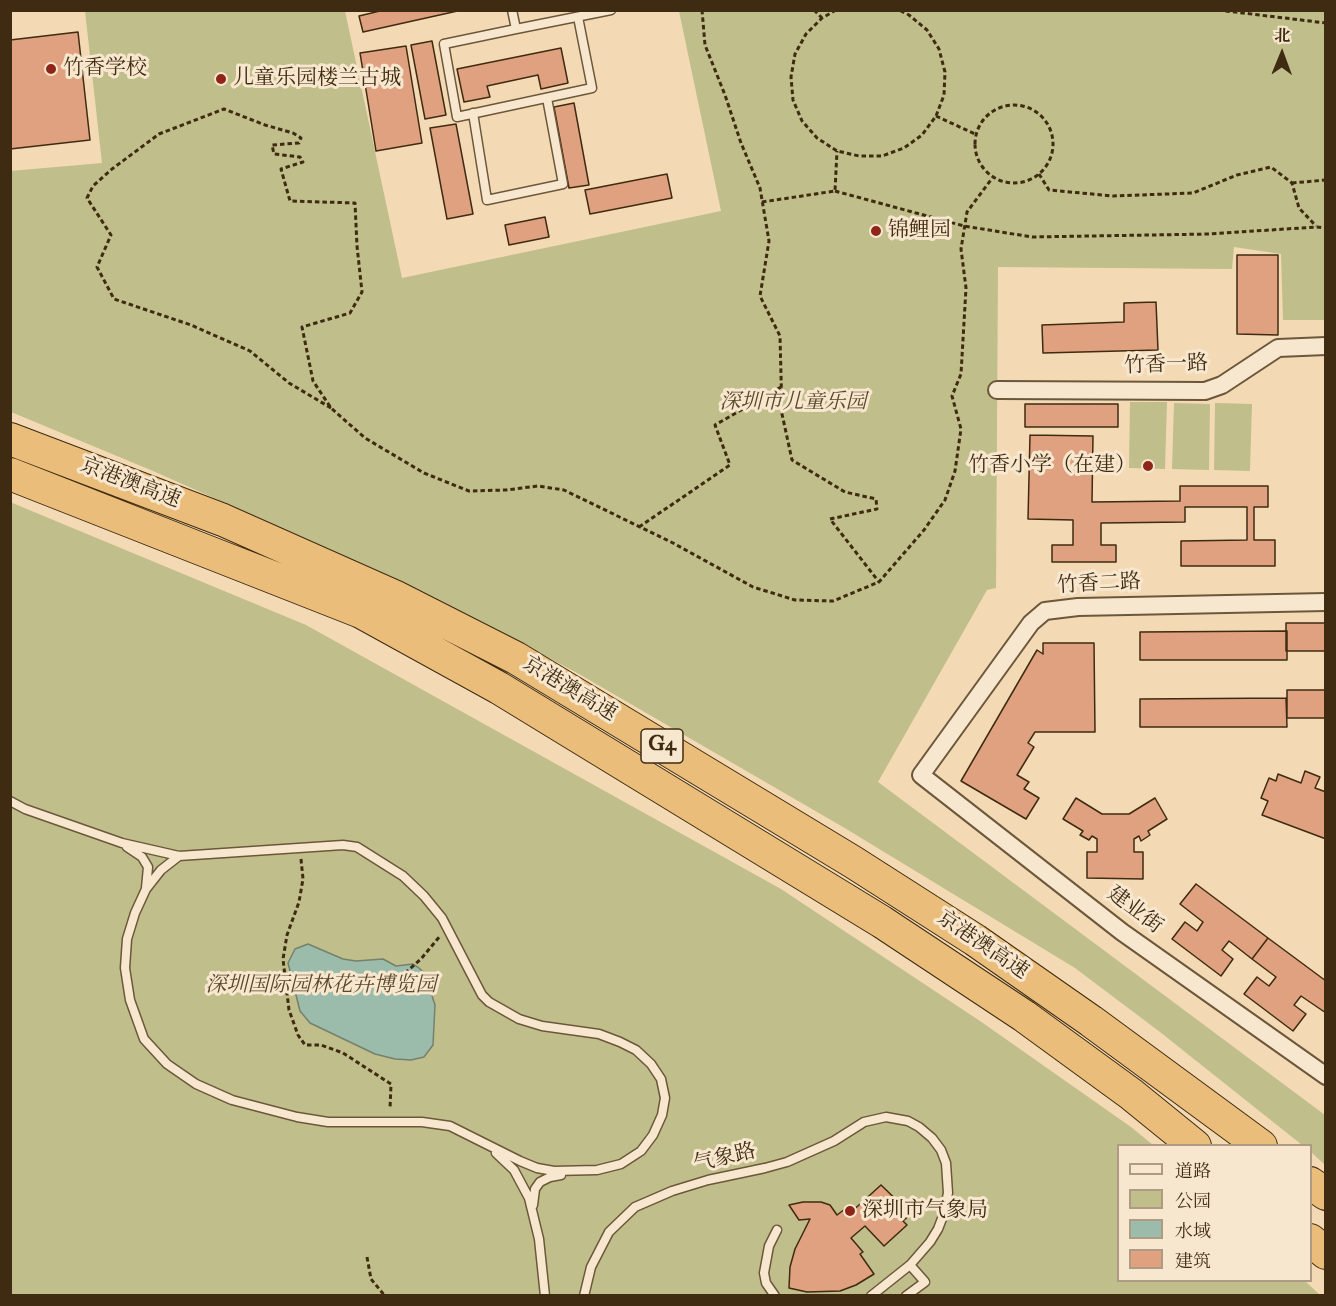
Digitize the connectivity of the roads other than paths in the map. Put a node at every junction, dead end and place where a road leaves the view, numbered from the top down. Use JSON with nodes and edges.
{"nodes":[{"id":1,"x":512,"y":10,"type":"edge"},
{"id":2,"x":610,"y":10,"type":"edge"},
{"id":3,"x":578,"y":17,"type":"junction"},
{"id":4,"x":516,"y":29,"type":"junction"},
{"id":5,"x":547,"y":98,"type":"junction"},
{"id":6,"x":473,"y":113,"type":"junction"},
{"id":7,"x":1326,"y":346,"type":"edge"},
{"id":8,"x":997,"y":390,"type":"dead end"},
{"id":9,"x":10,"y":439,"type":"edge"},
{"id":10,"x":10,"y":474,"type":"edge"},
{"id":11,"x":1326,"y":602,"type":"edge"},
{"id":12,"x":921,"y":776,"type":"joint"},
{"id":13,"x":10,"y":801,"type":"edge"},
{"id":14,"x":122,"y":843,"type":"junction"},
{"id":15,"x":179,"y":856,"type":"junction"},
{"id":16,"x":146,"y":889,"type":"junction"},
{"id":17,"x":1326,"y":1076,"type":"edge"},
{"id":18,"x":482,"y":1142,"type":"junction"},
{"id":19,"x":1193,"y":1144,"type":"edge"},
{"id":20,"x":1258,"y":1144,"type":"edge"},
{"id":21,"x":577,"y":1172,"type":"junction"},
{"id":22,"x":1312,"y":1184,"type":"edge"},
{"id":23,"x":1326,"y":1194,"type":"edge"},
{"id":24,"x":533,"y":1211,"type":"junction"},
{"id":25,"x":777,"y":1230,"type":"dead end"},
{"id":26,"x":1312,"y":1241,"type":"edge"},
{"id":27,"x":1326,"y":1252,"type":"edge"},
{"id":28,"x":910,"y":1265,"type":"junction"},
{"id":29,"x":545,"y":1296,"type":"edge"},
{"id":30,"x":584,"y":1296,"type":"edge"},
{"id":31,"x":775,"y":1296,"type":"edge"},
{"id":32,"x":871,"y":1296,"type":"edge"},
{"id":33,"x":906,"y":1296,"type":"edge"}],
"edges":[{"from":1,"to":4,"type":"lane"},
{"from":2,"to":3,"type":"lane"},
{"from":3,"to":4,"type":"lane"},
{"from":3,"to":5,"type":"lane"},
{"from":4,"to":6,"type":"lane"},
{"from":5,"to":6,"type":"lane"},
{"from":5,"to":6,"type":"lane"},
{"from":7,"to":8,"type":"street","name":"竹香一路"},
{"from":9,"to":20,"type":"highway","name":"京港澳高速","number":"G4"},
{"from":10,"to":19,"type":"highway","name":"京港澳高速","number":"G4"},
{"from":11,"to":12,"type":"street","name":"竹香二路"},
{"from":12,"to":17,"type":"street","name":"建业街"},
{"from":13,"to":14,"type":"lane"},
{"from":14,"to":15,"type":"lane"},
{"from":14,"to":16,"type":"lane"},
{"from":15,"to":16,"type":"lane"},
{"from":15,"to":21,"type":"lane"},
{"from":16,"to":18,"type":"lane"},
{"from":18,"to":21,"type":"lane"},
{"from":18,"to":24,"type":"lane"},
{"from":21,"to":24,"type":"lane"},
{"from":22,"to":23,"type":"highway"},
{"from":24,"to":29,"type":"lane"},
{"from":25,"to":31,"type":"lane"},
{"from":26,"to":27,"type":"highway"},
{"from":28,"to":30,"type":"lane","name":"气象路"},
{"from":28,"to":32,"type":"lane"},
{"from":28,"to":33,"type":"lane"}]}
